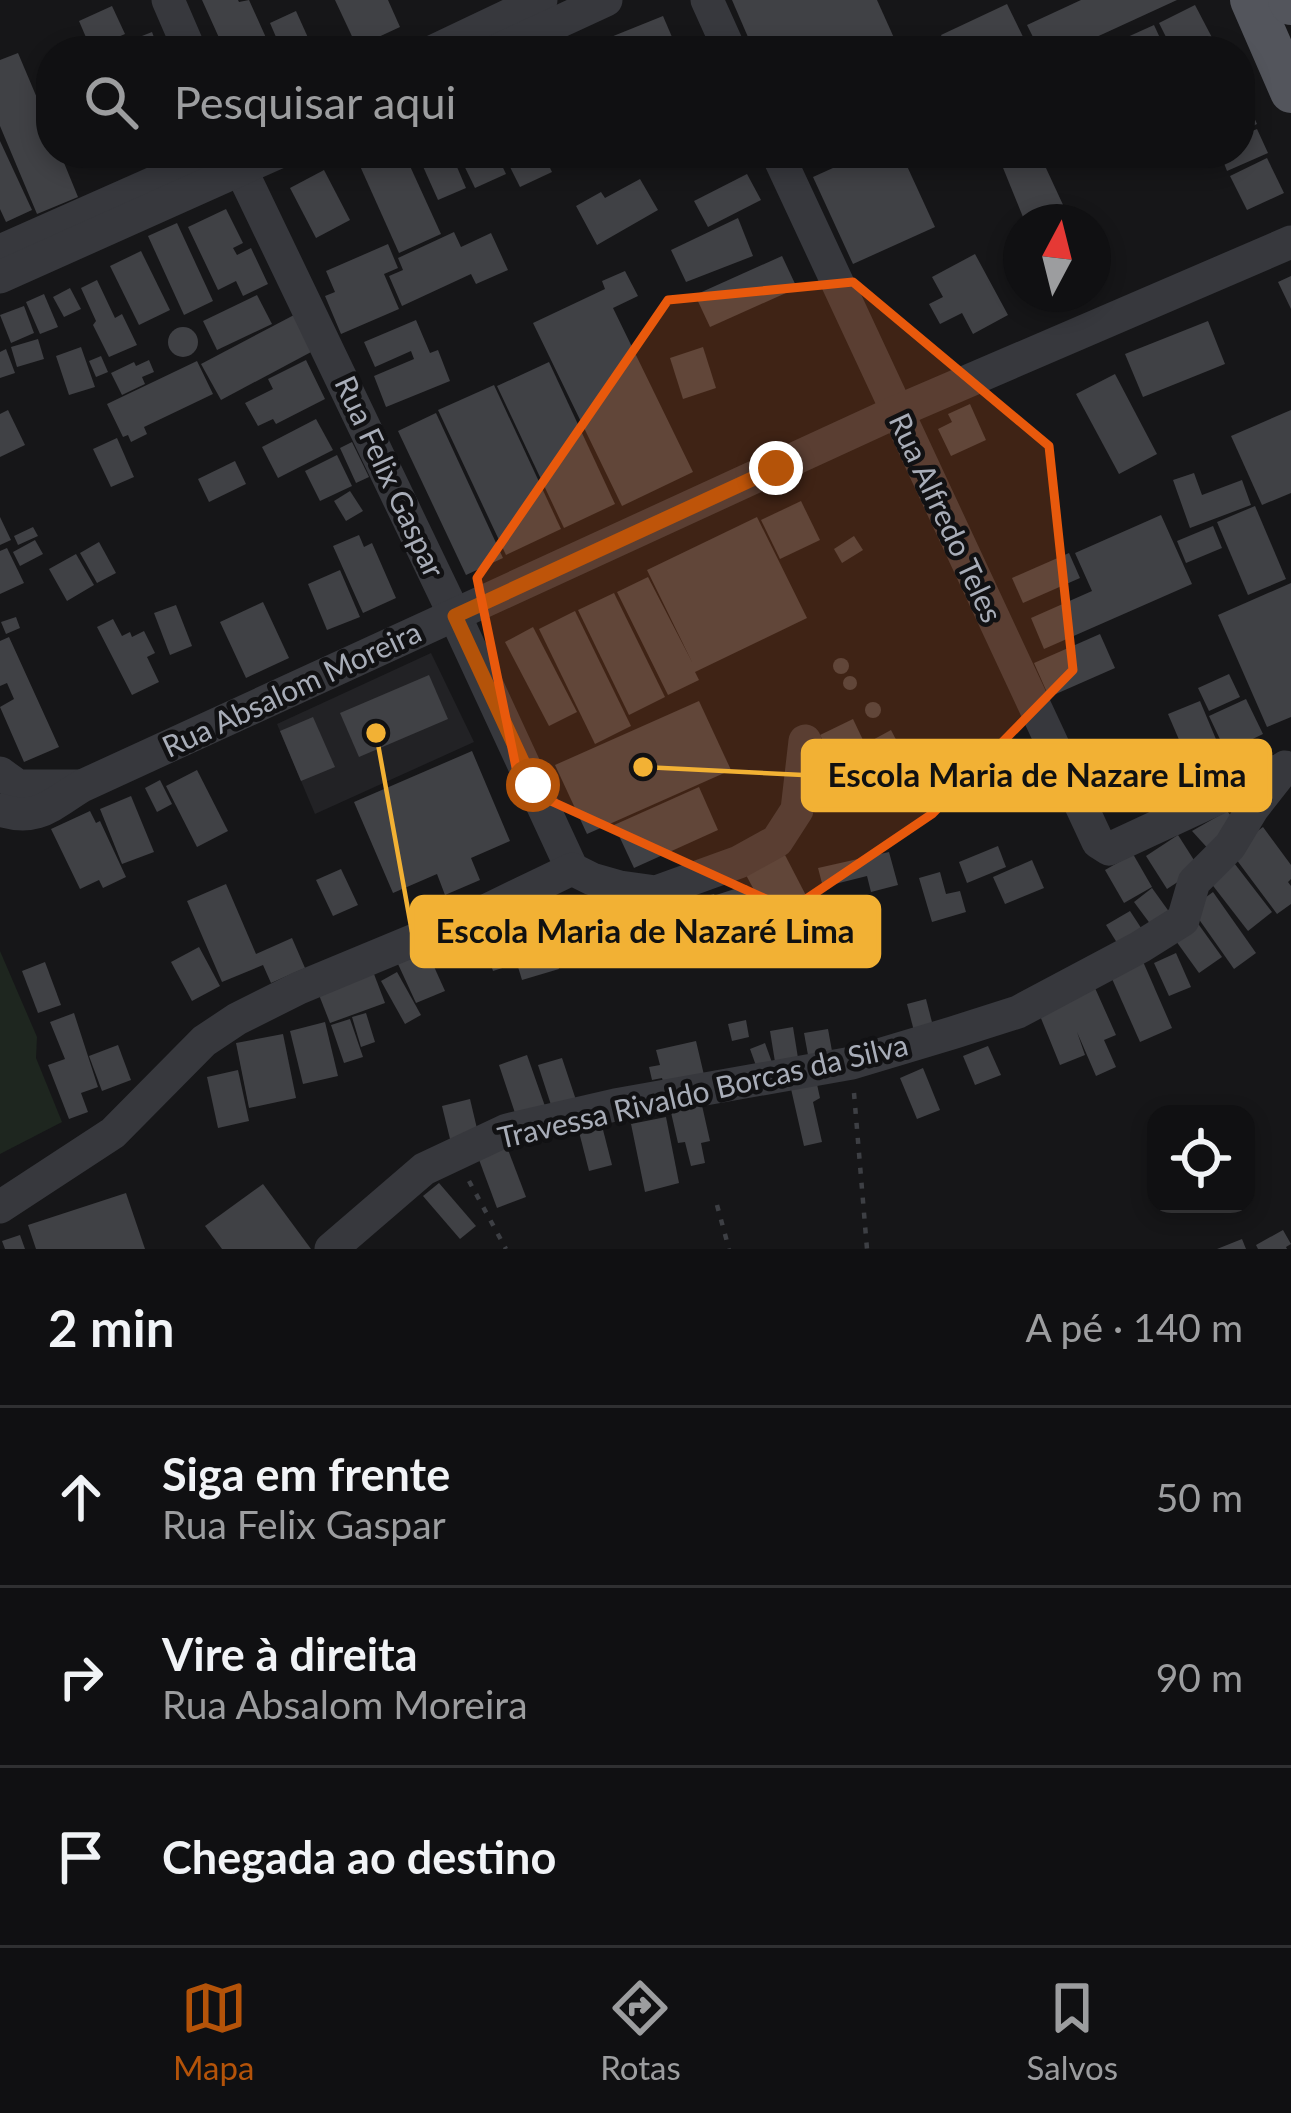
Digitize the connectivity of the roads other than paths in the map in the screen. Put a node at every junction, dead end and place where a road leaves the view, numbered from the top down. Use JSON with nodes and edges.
{"nodes":[{"id":1,"x":168,"y":0,"type":"edge"},
{"id":2,"x":541,"y":0,"type":"edge"},
{"id":3,"x":606,"y":0,"type":"edge"},
{"id":4,"x":706,"y":0,"type":"edge"},
{"id":5,"x":1251,"y":0,"type":"edge"},
{"id":6,"x":184,"y":36,"type":"edge"},
{"id":7,"x":465,"y":36,"type":"edge"},
{"id":8,"x":528,"y":36,"type":"edge"},
{"id":9,"x":723,"y":36,"type":"edge"},
{"id":10,"x":1291,"y":92,"type":"edge"},
{"id":11,"x":208,"y":168,"type":"edge"},
{"id":12,"x":213,"y":168,"type":"edge"},
{"id":13,"x":235,"y":168,"type":"edge"},
{"id":14,"x":784,"y":168,"type":"edge"},
{"id":15,"x":1291,"y":242,"type":"edge"},
{"id":16,"x":0,"y":250,"type":"edge"},
{"id":17,"x":0,"y":277,"type":"edge"},
{"id":18,"x":896,"y":412,"type":"junction"},
{"id":19,"x":455,"y":616,"type":"junction"},
{"id":20,"x":805,"y":741,"type":"dead end"},
{"id":21,"x":1288,"y":766,"type":"edge"},
{"id":22,"x":0,"y":773,"type":"edge"},
{"id":23,"x":82,"y":786,"type":"junction"},
{"id":24,"x":0,"y":810,"type":"edge"},
{"id":25,"x":572,"y":869,"type":"junction"},
{"id":26,"x":0,"y":1207,"type":"edge"},
{"id":27,"x":331,"y":1249,"type":"edge"}],
"edges":[{"from":1,"to":6,"type":"street"},
{"from":2,"to":7,"type":"street"},
{"from":3,"to":8,"type":"street"},
{"from":4,"to":9,"type":"street"},
{"from":5,"to":10,"type":"main road"},
{"from":11,"to":16,"type":"street"},
{"from":12,"to":17,"type":"street"},
{"from":13,"to":19,"type":"street","name":"Rua Felix Gaspar"},
{"from":14,"to":18,"type":"street","name":"Rua Alfredo Teles"},
{"from":15,"to":18,"type":"street","name":"Rua Absalom Moreira"},
{"from":18,"to":19,"type":"street","name":"Rua Absalom Moreira"},
{"from":18,"to":21,"type":"street","name":"Rua Alfredo Teles"},
{"from":19,"to":23,"type":"street","name":"Rua Absalom Moreira"},
{"from":19,"to":25,"type":"street","name":"Rua Felix Gaspar"},
{"from":20,"to":25,"type":"street"},
{"from":21,"to":27,"type":"street","name":"Travessa Rivaldo Borcas da Silva"},
{"from":22,"to":23,"type":"street"},
{"from":23,"to":24,"type":"street","name":"Rua Absalom Moreira"},
{"from":25,"to":26,"type":"street"}]}
